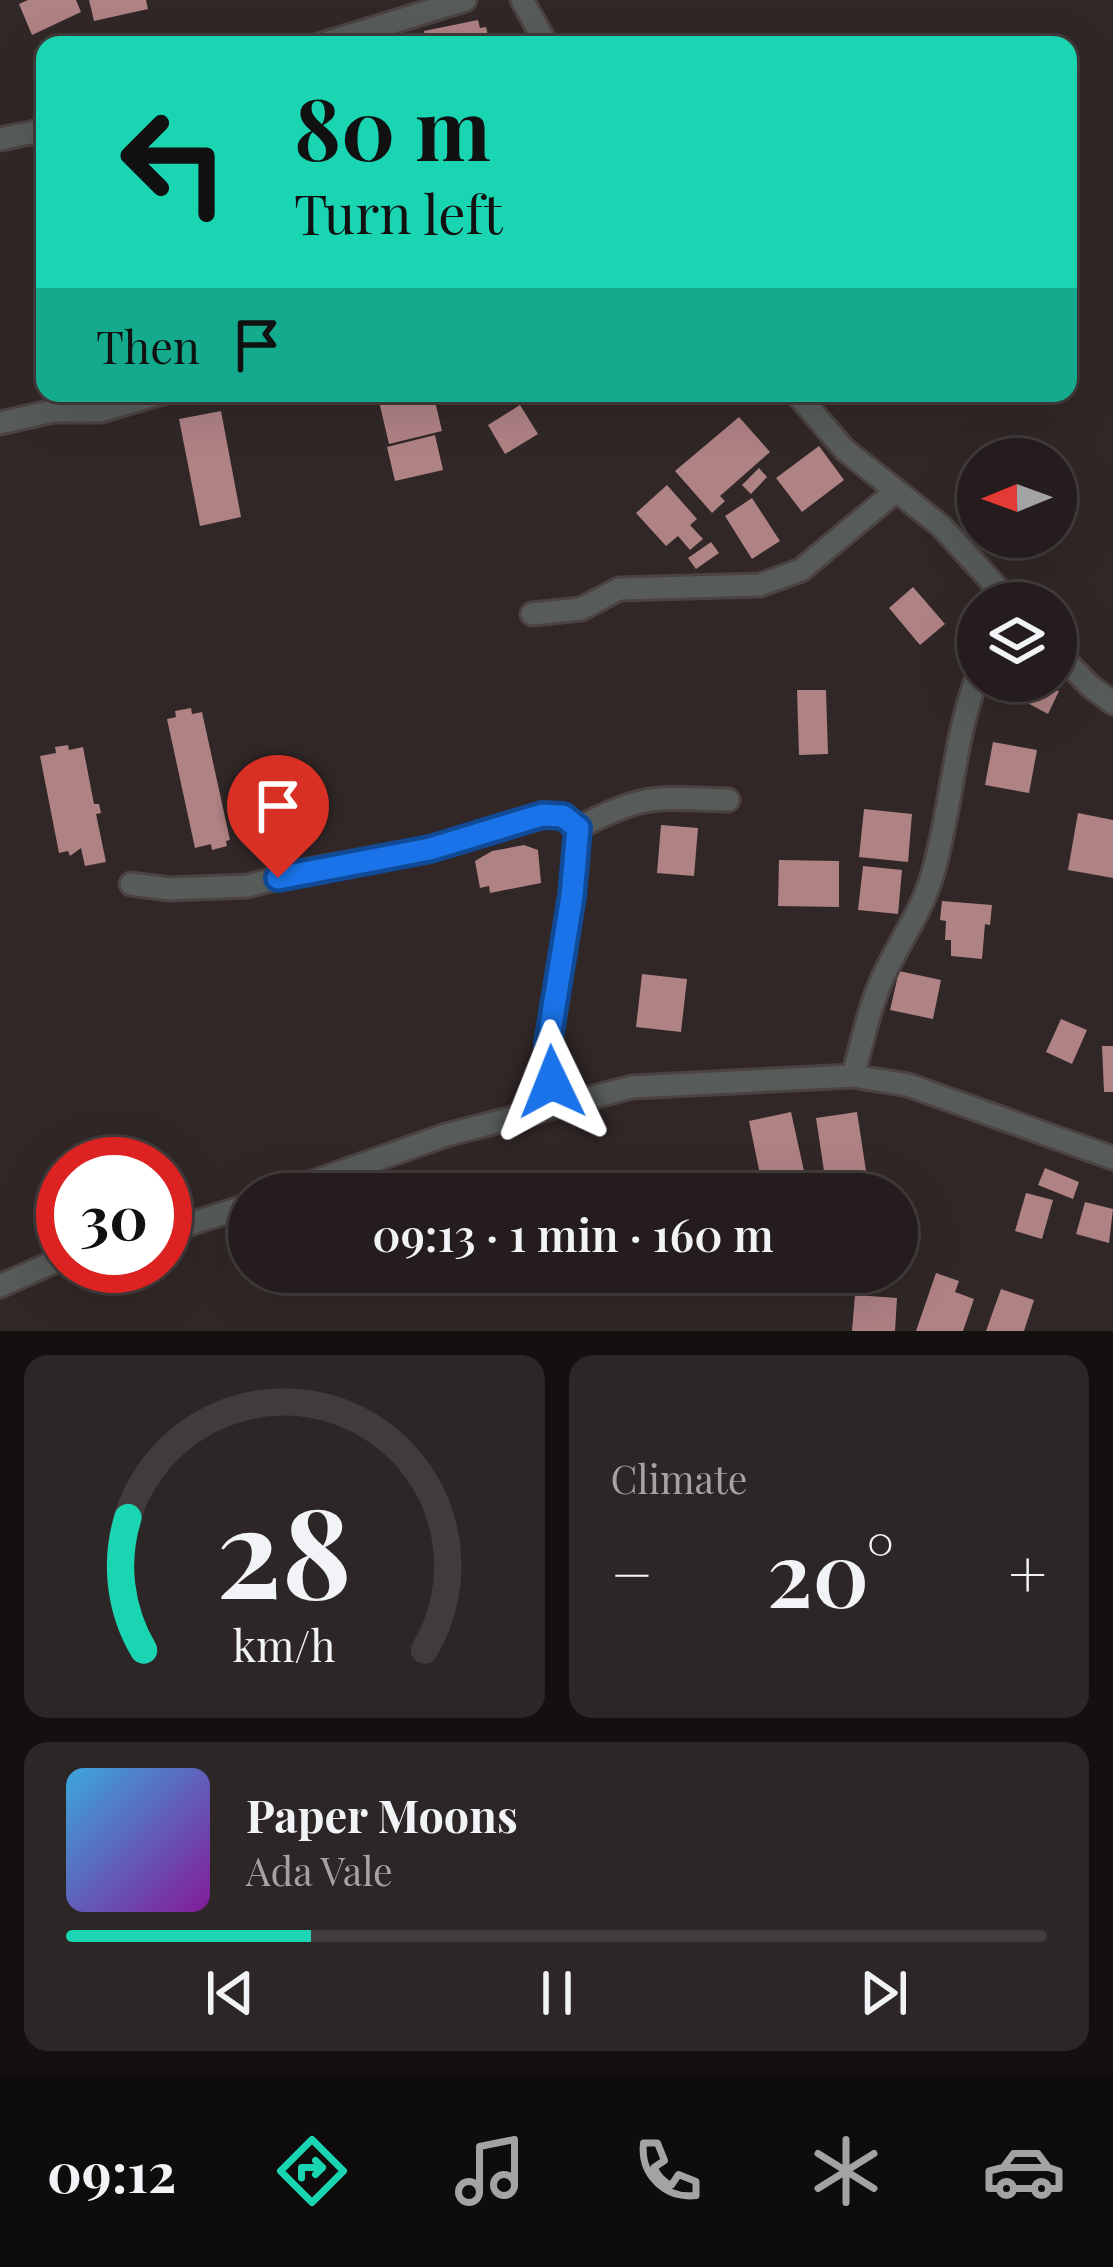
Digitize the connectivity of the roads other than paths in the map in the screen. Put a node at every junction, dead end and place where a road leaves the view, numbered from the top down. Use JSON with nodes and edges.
{"nodes":[{"id":1,"x":465,"y":0,"type":"edge"},
{"id":2,"x":522,"y":0,"type":"edge"},
{"id":3,"x":348,"y":36,"type":"edge"},
{"id":4,"x":543,"y":36,"type":"edge"},
{"id":5,"x":36,"y":132,"type":"edge"},
{"id":6,"x":0,"y":139,"type":"edge"},
{"id":7,"x":132,"y":402,"type":"edge"},
{"id":8,"x":804,"y":402,"type":"edge"},
{"id":9,"x":0,"y":423,"type":"edge"},
{"id":10,"x":896,"y":491,"type":"junction"},
{"id":11,"x":990,"y":582,"type":"edge"},
{"id":12,"x":532,"y":614,"type":"dead end"},
{"id":13,"x":1077,"y":673,"type":"edge"},
{"id":14,"x":968,"y":702,"type":"edge"},
{"id":15,"x":1113,"y":703,"type":"edge"},
{"id":16,"x":728,"y":800,"type":"dead end"},
{"id":17,"x":578,"y":828,"type":"junction"},
{"id":18,"x":131,"y":884,"type":"dead end"},
{"id":19,"x":853,"y":1076,"type":"junction"},
{"id":20,"x":569,"y":1104,"type":"junction"},
{"id":21,"x":1113,"y":1158,"type":"edge"},
{"id":22,"x":339,"y":1173,"type":"edge"},
{"id":23,"x":228,"y":1211,"type":"edge"},
{"id":24,"x":192,"y":1223,"type":"edge"},
{"id":25,"x":36,"y":1270,"type":"edge"},
{"id":26,"x":0,"y":1286,"type":"edge"}],
"edges":[{"from":1,"to":3,"type":"street"},
{"from":2,"to":4,"type":"street"},
{"from":5,"to":6,"type":"street"},
{"from":7,"to":9,"type":"street"},
{"from":8,"to":10,"type":"street"},
{"from":10,"to":11,"type":"street"},
{"from":10,"to":12,"type":"street"},
{"from":13,"to":15,"type":"street"},
{"from":14,"to":19,"type":"street"},
{"from":16,"to":17,"type":"street"},
{"from":17,"to":18,"type":"street"},
{"from":17,"to":20,"type":"street"},
{"from":19,"to":20,"type":"street"},
{"from":19,"to":21,"type":"street"},
{"from":20,"to":22,"type":"street"},
{"from":23,"to":24,"type":"street"},
{"from":25,"to":26,"type":"street"}]}
